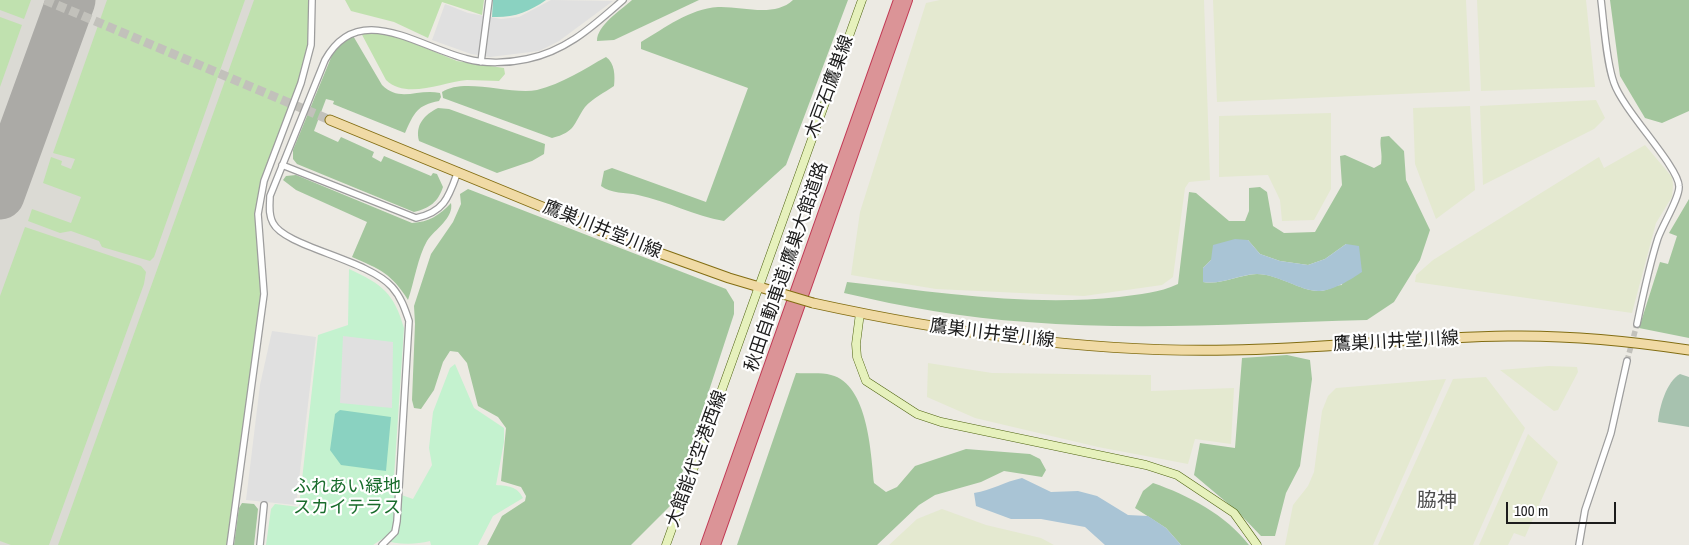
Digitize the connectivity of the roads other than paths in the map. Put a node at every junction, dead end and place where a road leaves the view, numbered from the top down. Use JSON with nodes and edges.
{"nodes":[{"id":1,"x":312,"y":0,"type":"edge"},
{"id":2,"x":489,"y":0,"type":"edge"},
{"id":3,"x":624,"y":0,"type":"edge"},
{"id":4,"x":862,"y":0,"type":"edge"},
{"id":5,"x":899,"y":0,"type":"edge"},
{"id":6,"x":907,"y":0,"type":"edge"},
{"id":7,"x":1601,"y":0,"type":"edge"},
{"id":8,"x":481,"y":62,"type":"junction"},
{"id":9,"x":330,"y":120,"type":"tunnel mouth"},
{"id":10,"x":282,"y":165,"type":"junction"},
{"id":11,"x":458,"y":171,"type":"junction"},
{"id":12,"x":759,"y":288,"type":"junction"},
{"id":13,"x":860,"y":313,"type":"junction"},
{"id":14,"x":1637,"y":324,"type":"tunnel mouth"},
{"id":15,"x":1689,"y":350,"type":"edge"},
{"id":16,"x":1627,"y":361,"type":"tunnel mouth"},
{"id":17,"x":264,"y":505,"type":"dead end"},
{"id":18,"x":230,"y":545,"type":"edge"},
{"id":19,"x":260,"y":545,"type":"edge"},
{"id":20,"x":382,"y":545,"type":"edge"},
{"id":21,"x":666,"y":545,"type":"edge"},
{"id":22,"x":706,"y":545,"type":"edge"},
{"id":23,"x":715,"y":545,"type":"edge"},
{"id":24,"x":1257,"y":545,"type":"edge"},
{"id":25,"x":1579,"y":545,"type":"edge"}],
"edges":[{"from":1,"to":18,"type":"street"},
{"from":2,"to":8,"type":"street"},
{"from":3,"to":8,"type":"street"},
{"from":4,"to":12,"type":"main road","name":"木戸石鷹巣線"},
{"from":5,"to":22,"type":"highway","name":"秋田自動車道;鷹巣大館道路"},
{"from":6,"to":23,"type":"highway","name":"秋田自動車道;鷹巣大館道路"},
{"from":7,"to":14,"type":"street"},
{"from":8,"to":10,"type":"street"},
{"from":9,"to":11,"type":"main road","name":"鷹巣川井堂川線"},
{"from":10,"to":11,"type":"street"},
{"from":10,"to":20,"type":"street"},
{"from":11,"to":12,"type":"main road","name":"鷹巣川井堂川線"},
{"from":12,"to":13,"type":"main road","name":"鷹巣川井堂川線","bridge":true},
{"from":12,"to":21,"type":"main road","name":"大館能代空港西線"},
{"from":13,"to":15,"type":"main road","name":"鷹巣川井堂川線"},
{"from":13,"to":24,"type":"main road"},
{"from":16,"to":25,"type":"street"},
{"from":17,"to":19,"type":"street"}]}
